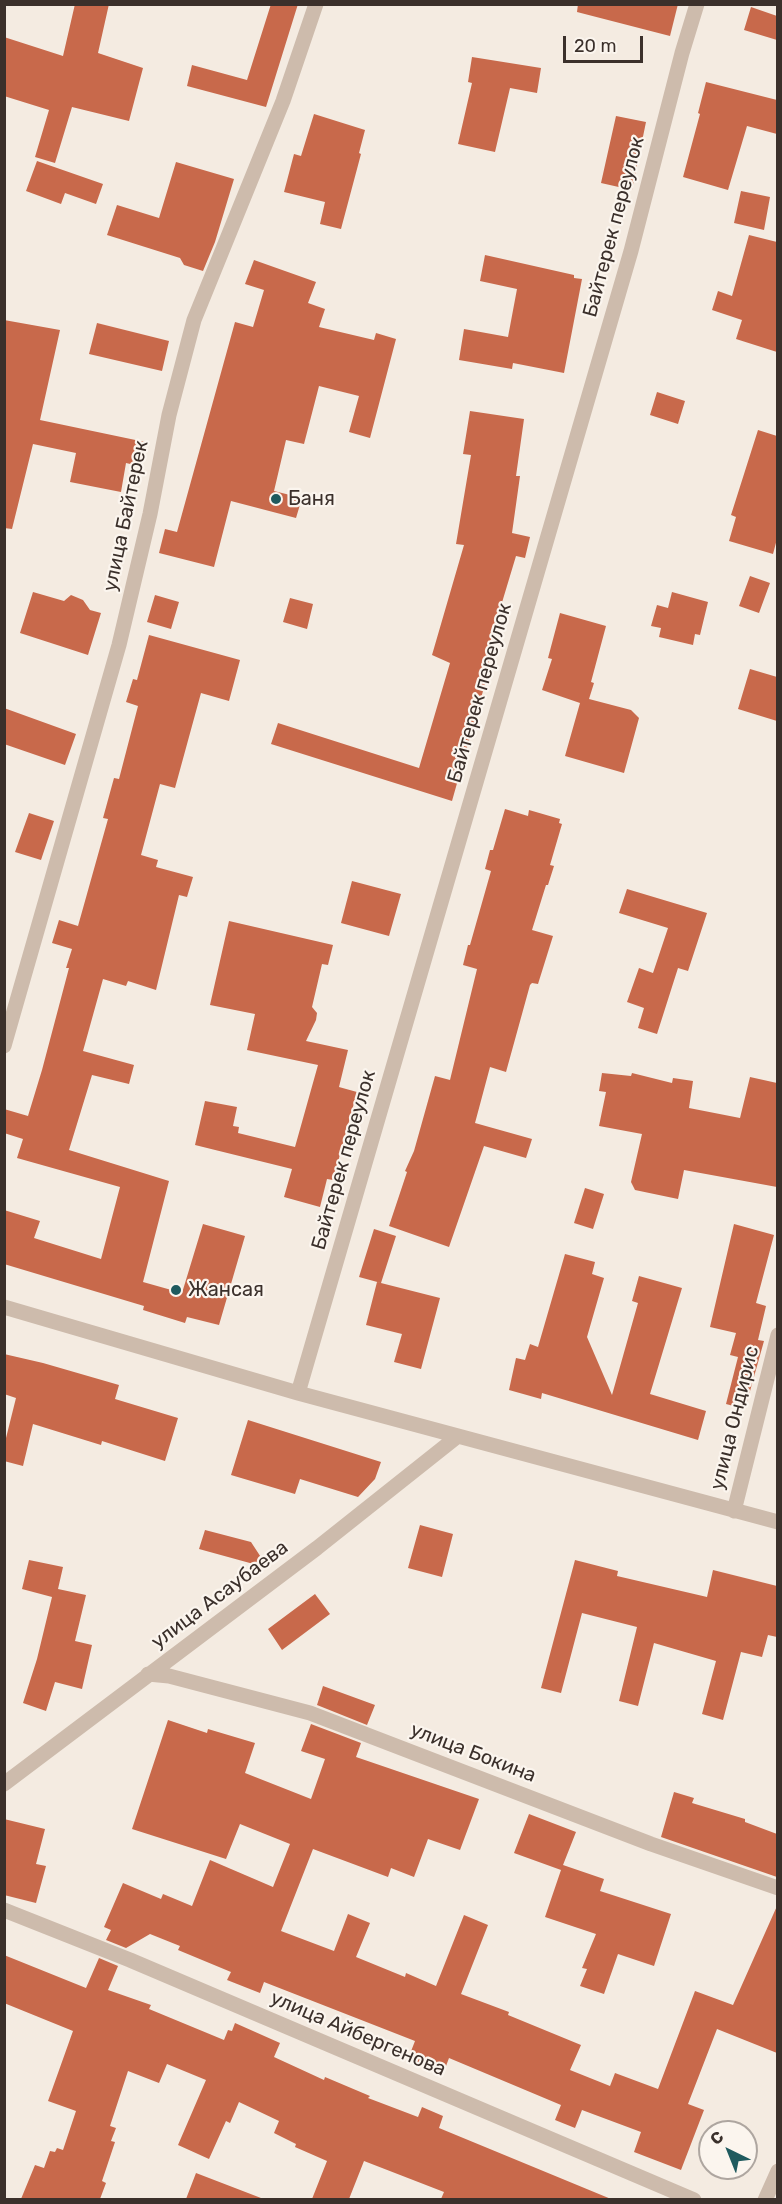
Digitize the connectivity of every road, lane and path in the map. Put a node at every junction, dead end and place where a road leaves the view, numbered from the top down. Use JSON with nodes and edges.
{"nodes":[{"id":1,"x":316,"y":4,"type":"edge"},
{"id":2,"x":697,"y":4,"type":"edge"},
{"id":3,"x":4,"y":1046,"type":"edge"},
{"id":4,"x":4,"y":1307,"type":"edge"},
{"id":5,"x":777,"y":1335,"type":"edge"},
{"id":6,"x":298,"y":1393,"type":"junction"},
{"id":7,"x":458,"y":1436,"type":"junction"},
{"id":8,"x":734,"y":1510,"type":"junction"},
{"id":9,"x":777,"y":1522,"type":"edge"},
{"id":10,"x":148,"y":1674,"type":"junction"},
{"id":11,"x":4,"y":1784,"type":"edge"},
{"id":12,"x":777,"y":1888,"type":"edge"},
{"id":13,"x":4,"y":1910,"type":"edge"},
{"id":14,"x":777,"y":2170,"type":"edge"},
{"id":15,"x":694,"y":2199,"type":"edge"},
{"id":16,"x":765,"y":2199,"type":"edge"}],
"edges":[{"from":1,"to":3,"type":"street","name":"улица Байтерек"},
{"from":2,"to":6,"type":"street","name":"Байтерек переулок"},
{"from":4,"to":6,"type":"street"},
{"from":5,"to":8,"type":"street","name":"улица Ондирис"},
{"from":6,"to":7,"type":"street"},
{"from":7,"to":8,"type":"street"},
{"from":7,"to":10,"type":"street","name":"улица Асаубаева"},
{"from":8,"to":9,"type":"street"},
{"from":10,"to":11,"type":"street","name":"улица Асаубаева"},
{"from":10,"to":12,"type":"street","name":"улица Бокина"},
{"from":13,"to":15,"type":"street","name":"улица Айбергенова"},
{"from":14,"to":16,"type":"street"}]}
